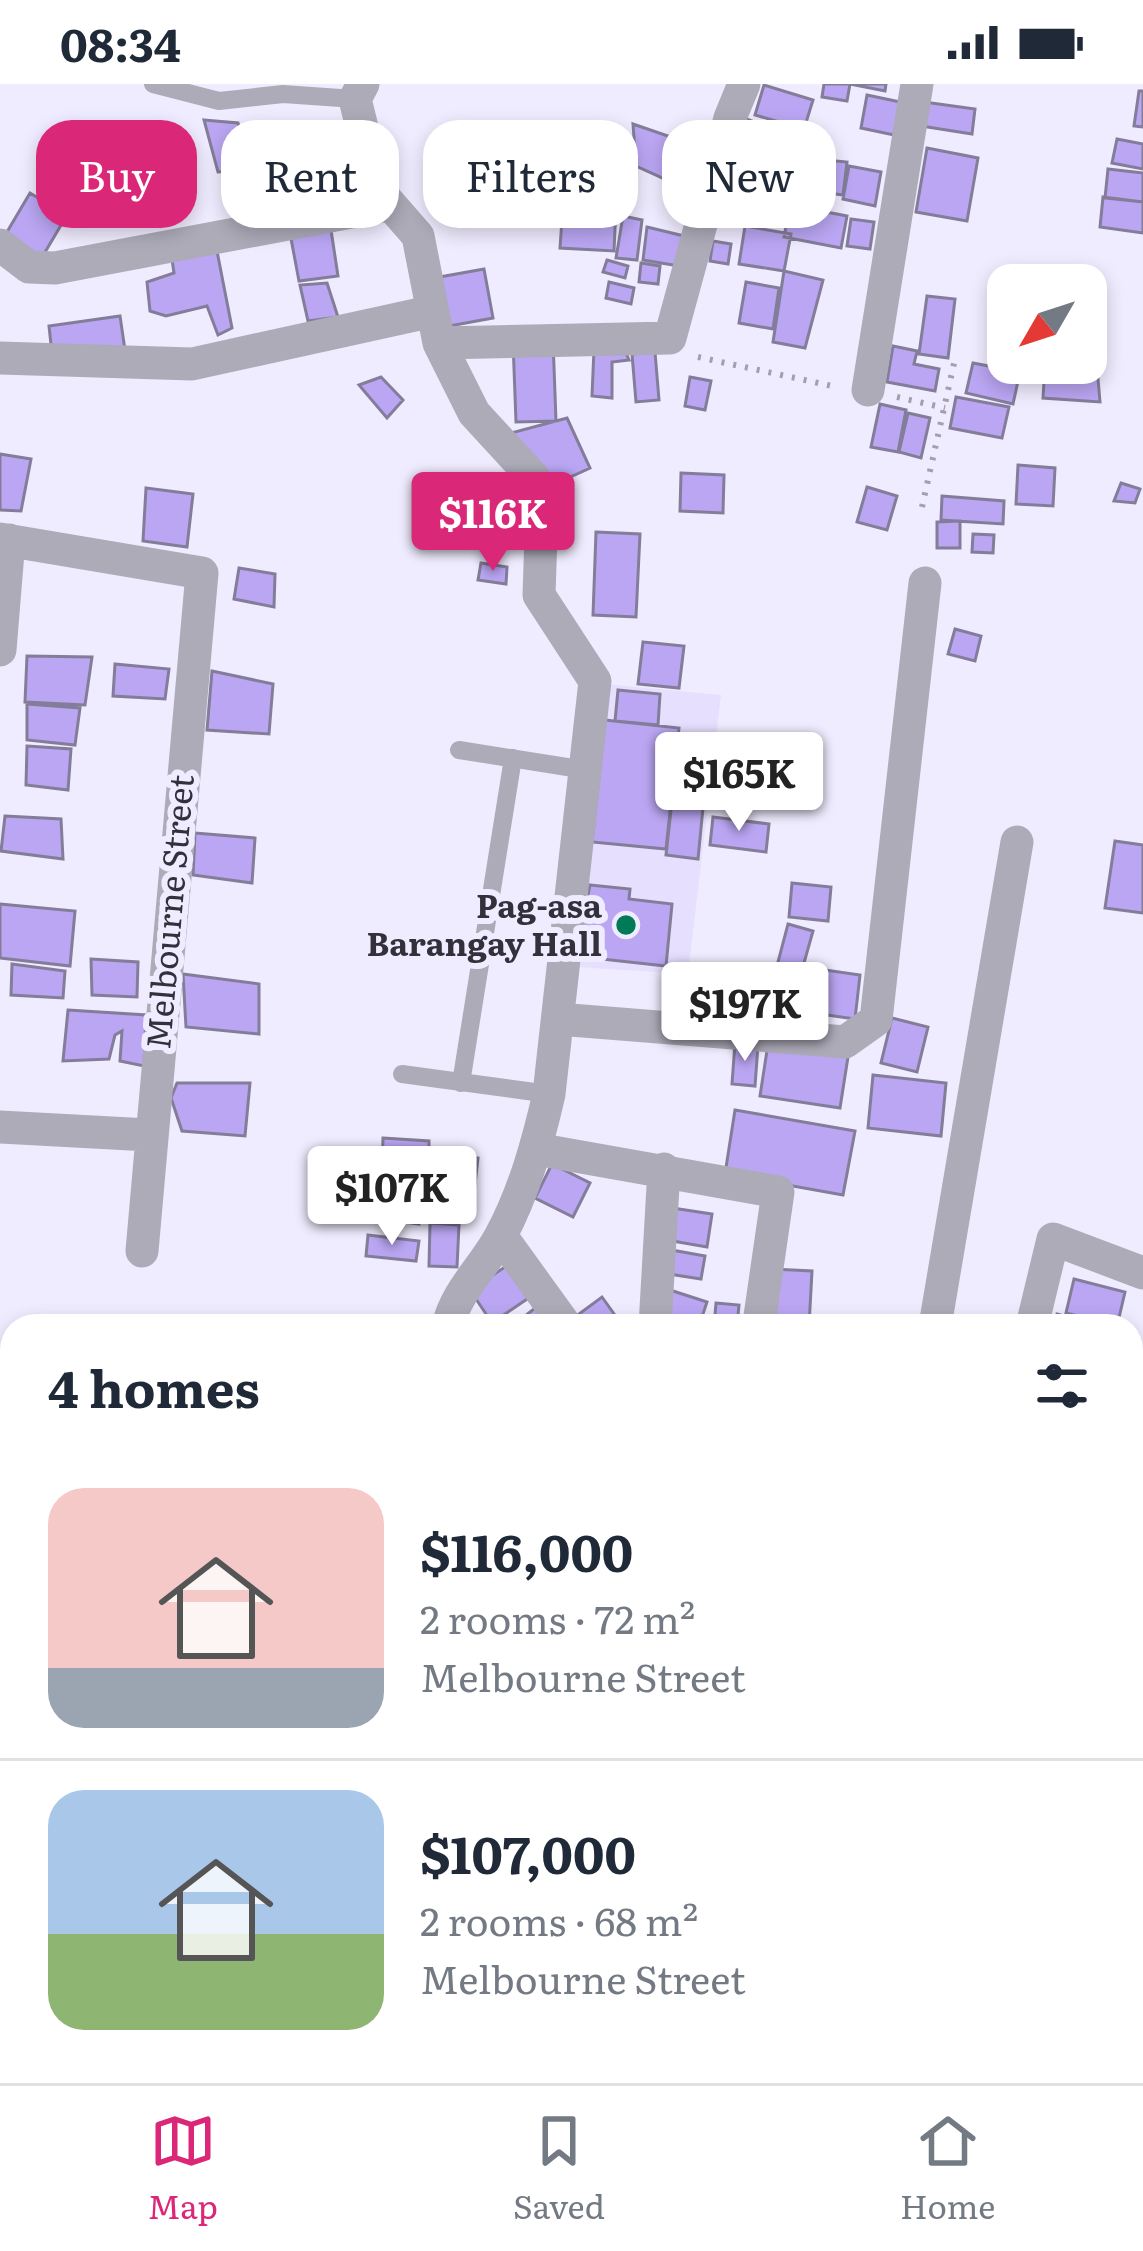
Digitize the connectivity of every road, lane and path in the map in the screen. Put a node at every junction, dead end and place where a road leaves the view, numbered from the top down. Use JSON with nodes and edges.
{"nodes":[{"id":1,"x":153,"y":84,"type":"edge"},
{"id":2,"x":744,"y":84,"type":"edge"},
{"id":3,"x":917,"y":84,"type":"edge"},
{"id":4,"x":359,"y":92,"type":"edge"},
{"id":5,"x":399,"y":216,"type":"edge"},
{"id":6,"x":266,"y":228,"type":"edge"},
{"id":7,"x":0,"y":245,"type":"edge"},
{"id":8,"x":434,"y":327,"type":"junction"},
{"id":9,"x":670,"y":338,"type":"junction"},
{"id":10,"x":0,"y":358,"type":"edge"},
{"id":11,"x":955,"y":358,"type":"dead end"},
{"id":12,"x":868,"y":390,"type":"junction"},
{"id":13,"x":944,"y":408,"type":"junction"},
{"id":14,"x":922,"y":507,"type":"dead end"},
{"id":15,"x":5,"y":540,"type":"edge"},
{"id":16,"x":925,"y":583,"type":"dead end"},
{"id":17,"x":0,"y":650,"type":"edge"},
{"id":18,"x":459,"y":750,"type":"dead end"},
{"id":19,"x":513,"y":758,"type":"junction"},
{"id":20,"x":586,"y":770,"type":"junction"},
{"id":21,"x":1017,"y":842,"type":"dead end"},
{"id":22,"x":558,"y":1019,"type":"junction"},
{"id":23,"x":402,"y":1074,"type":"dead end"},
{"id":24,"x":461,"y":1083,"type":"junction"},
{"id":25,"x":549,"y":1094,"type":"junction"},
{"id":26,"x":0,"y":1126,"type":"edge"},
{"id":27,"x":149,"y":1135,"type":"junction"},
{"id":28,"x":536,"y":1149,"type":"junction"},
{"id":29,"x":664,"y":1169,"type":"junction"},
{"id":30,"x":501,"y":1236,"type":"junction"},
{"id":31,"x":142,"y":1251,"type":"dead end"},
{"id":32,"x":1143,"y":1273,"type":"edge"},
{"id":33,"x":452,"y":1314,"type":"edge"},
{"id":34,"x":557,"y":1314,"type":"edge"},
{"id":35,"x":656,"y":1314,"type":"edge"},
{"id":36,"x":760,"y":1314,"type":"edge"},
{"id":37,"x":937,"y":1314,"type":"edge"},
{"id":38,"x":1035,"y":1314,"type":"edge"}],
"edges":[{"from":1,"to":4,"type":"lane"},
{"from":2,"to":9,"type":"street"},
{"from":3,"to":12,"type":"street"},
{"from":5,"to":8,"type":"street"},
{"from":6,"to":7,"type":"street"},
{"from":8,"to":9,"type":"street"},
{"from":8,"to":10,"type":"street"},
{"from":8,"to":20,"type":"street"},
{"from":9,"to":12,"type":"path"},
{"from":11,"to":13,"type":"path"},
{"from":12,"to":13,"type":"path"},
{"from":13,"to":14,"type":"path"},
{"from":15,"to":17,"type":"street"},
{"from":15,"to":27,"type":"street","name":"Melbourne Street"},
{"from":16,"to":22,"type":"street"},
{"from":18,"to":19,"type":"lane"},
{"from":19,"to":20,"type":"lane"},
{"from":19,"to":24,"type":"lane"},
{"from":20,"to":22,"type":"street"},
{"from":21,"to":37,"type":"street"},
{"from":22,"to":25,"type":"street"},
{"from":23,"to":24,"type":"lane"},
{"from":24,"to":25,"type":"lane"},
{"from":25,"to":28,"type":"street"},
{"from":26,"to":27,"type":"street"},
{"from":27,"to":31,"type":"street","name":"Melbourne Street"},
{"from":28,"to":29,"type":"street"},
{"from":28,"to":30,"type":"street"},
{"from":29,"to":35,"type":"street"},
{"from":29,"to":36,"type":"street"},
{"from":30,"to":33,"type":"street"},
{"from":30,"to":34,"type":"street"},
{"from":32,"to":38,"type":"street"}]}
